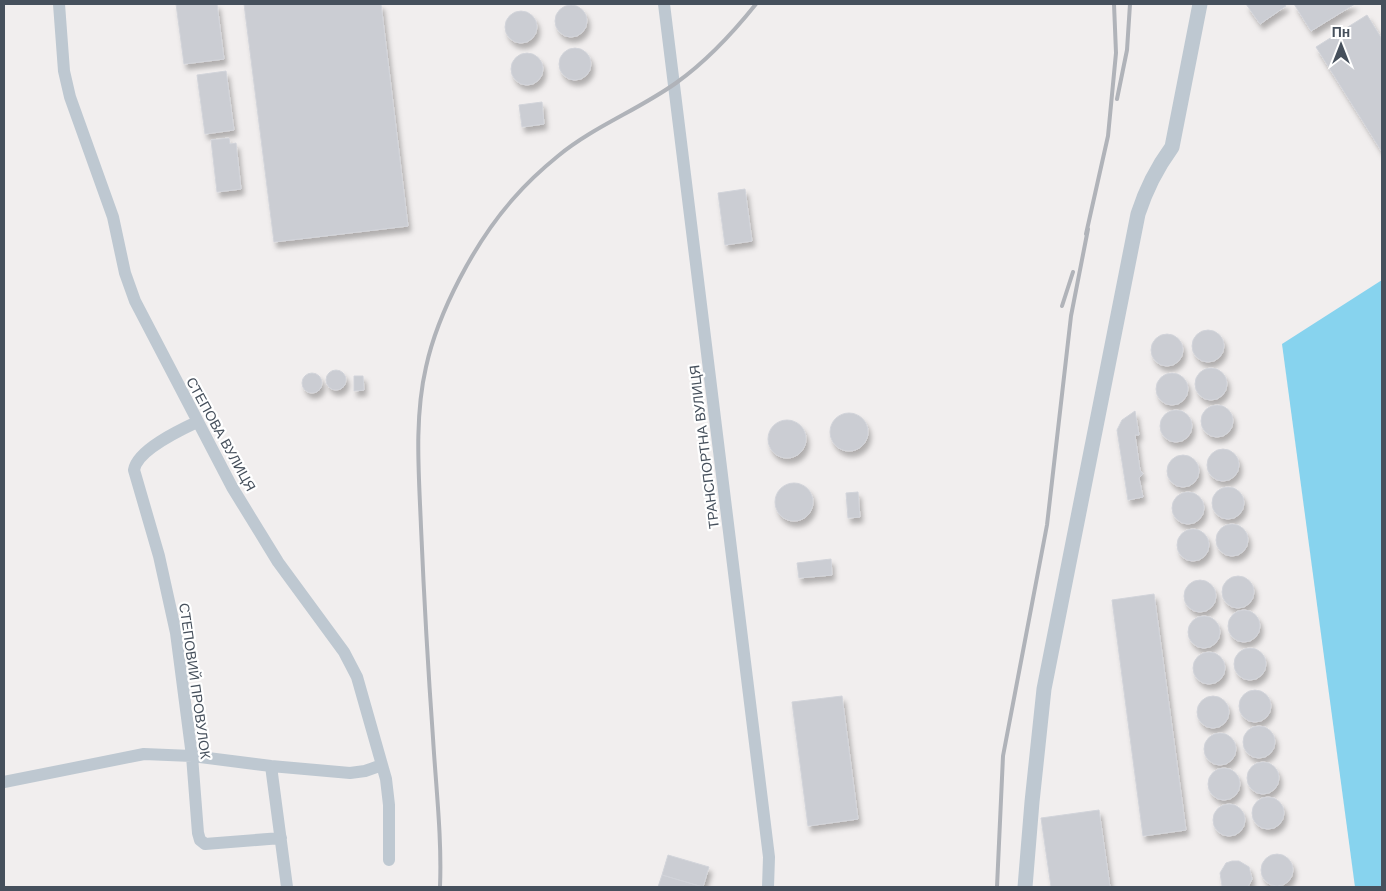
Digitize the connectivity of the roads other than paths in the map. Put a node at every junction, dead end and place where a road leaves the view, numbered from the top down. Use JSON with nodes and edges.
{"nodes":[{"id":1,"x":59,"y":4,"type":"edge"},
{"id":2,"x":664,"y":4,"type":"edge"},
{"id":3,"x":1200,"y":4,"type":"edge"},
{"id":4,"x":197,"y":422,"type":"junction"},
{"id":5,"x":192,"y":756,"type":"junction"},
{"id":6,"x":382,"y":765,"type":"junction"},
{"id":7,"x":272,"y":766,"type":"junction"},
{"id":8,"x":4,"y":782,"type":"edge"},
{"id":9,"x":281,"y":838,"type":"junction"},
{"id":10,"x":389,"y":860,"type":"dead end"},
{"id":11,"x":286,"y":887,"type":"edge"},
{"id":12,"x":768,"y":887,"type":"edge"},
{"id":13,"x":1025,"y":887,"type":"edge"}],
"edges":[{"from":1,"to":4,"type":"street","name":"СТЕПОВА ВУЛИЦЯ"},
{"from":2,"to":12,"type":"street","name":"ТРАНСПОРТНА ВУЛИЦЯ"},
{"from":3,"to":13,"type":"street"},
{"from":4,"to":5,"type":"street","name":"СТЕПОВИЙ ПРОВУЛОК"},
{"from":4,"to":6,"type":"street","name":"СТЕПОВА ВУЛИЦЯ"},
{"from":5,"to":7,"type":"street"},
{"from":5,"to":8,"type":"street"},
{"from":5,"to":9,"type":"street","name":"СТЕПОВИЙ ПРОВУЛОК"},
{"from":6,"to":7,"type":"street"},
{"from":6,"to":10,"type":"street","name":"СТЕПОВА ВУЛИЦЯ"},
{"from":7,"to":9,"type":"street"},
{"from":9,"to":11,"type":"street"}]}
